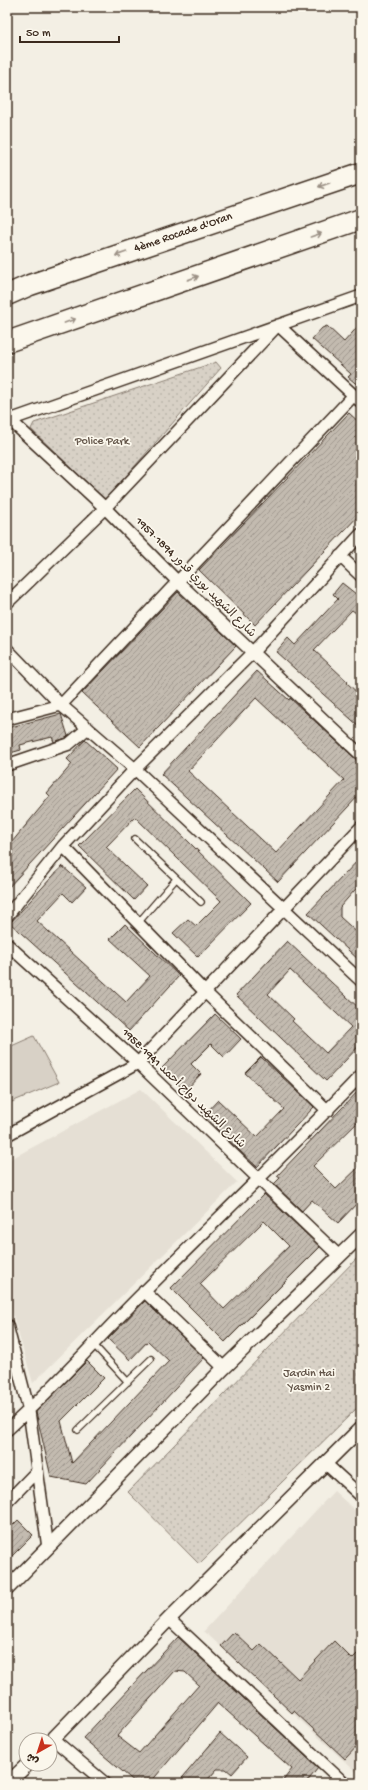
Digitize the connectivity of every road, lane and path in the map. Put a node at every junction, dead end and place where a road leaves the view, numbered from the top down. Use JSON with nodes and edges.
{"nodes":[{"id":1,"x":361,"y":173,"type":"edge"},
{"id":2,"x":361,"y":219,"type":"edge"},
{"id":3,"x":30,"y":285,"type":"junction"},
{"id":4,"x":7,"y":292,"type":"edge"},
{"id":5,"x":7,"y":295,"type":"edge"},
{"id":6,"x":361,"y":296,"type":"edge"},
{"id":7,"x":278,"y":325,"type":"junction"},
{"id":8,"x":50,"y":328,"type":"junction"},
{"id":9,"x":7,"y":342,"type":"edge"},
{"id":10,"x":7,"y":347,"type":"edge"},
{"id":11,"x":357,"y":399,"type":"edge"},
{"id":12,"x":9,"y":421,"type":"edge"},
{"id":13,"x":105,"y":508,"type":"junction"},
{"id":14,"x":361,"y":534,"type":"edge"},
{"id":15,"x":340,"y":556,"type":"junction"},
{"id":16,"x":361,"y":576,"type":"edge"},
{"id":17,"x":177,"y":581,"type":"junction"},
{"id":18,"x":7,"y":603,"type":"edge"},
{"id":19,"x":7,"y":649,"type":"edge"},
{"id":20,"x":252,"y":653,"type":"junction"},
{"id":21,"x":61,"y":705,"type":"junction"},
{"id":22,"x":7,"y":719,"type":"edge"},
{"id":23,"x":88,"y":728,"type":"junction"},
{"id":24,"x":361,"y":755,"type":"edge"},
{"id":25,"x":7,"y":765,"type":"edge"},
{"id":26,"x":135,"y":769,"type":"junction"},
{"id":27,"x":361,"y":827,"type":"edge"},
{"id":28,"x":135,"y":839,"type":"dead end"},
{"id":29,"x":63,"y":846,"type":"junction"},
{"id":30,"x":176,"y":879,"type":"junction"},
{"id":31,"x":201,"y":902,"type":"dead end"},
{"id":32,"x":285,"y":909,"type":"junction"},
{"id":33,"x":7,"y":916,"type":"edge"},
{"id":34,"x":138,"y":923,"type":"junction"},
{"id":35,"x":7,"y":944,"type":"edge"},
{"id":36,"x":361,"y":981,"type":"edge"},
{"id":37,"x":206,"y":993,"type":"junction"},
{"id":38,"x":138,"y":1063,"type":"junction"},
{"id":39,"x":361,"y":1075,"type":"edge"},
{"id":40,"x":328,"y":1111,"type":"junction"},
{"id":41,"x":7,"y":1135,"type":"edge"},
{"id":42,"x":258,"y":1180,"type":"junction"},
{"id":43,"x":361,"y":1234,"type":"edge"},
{"id":44,"x":339,"y":1256,"type":"junction"},
{"id":45,"x":144,"y":1291,"type":"junction"},
{"id":46,"x":7,"y":1325,"type":"edge"},
{"id":47,"x":93,"y":1344,"type":"junction"},
{"id":48,"x":151,"y":1359,"type":"dead end"},
{"id":49,"x":224,"y":1368,"type":"junction"},
{"id":50,"x":128,"y":1382,"type":"junction"},
{"id":51,"x":29,"y":1411,"type":"junction"},
{"id":52,"x":361,"y":1428,"type":"edge"},
{"id":53,"x":7,"y":1430,"type":"edge"},
{"id":54,"x":78,"y":1430,"type":"dead end"},
{"id":55,"x":325,"y":1463,"type":"junction"},
{"id":56,"x":36,"y":1472,"type":"junction"},
{"id":57,"x":361,"y":1496,"type":"edge"},
{"id":58,"x":7,"y":1502,"type":"edge"},
{"id":59,"x":48,"y":1548,"type":"junction"},
{"id":60,"x":7,"y":1589,"type":"edge"},
{"id":61,"x":169,"y":1619,"type":"junction"},
{"id":62,"x":58,"y":1735,"type":"edge"},
{"id":63,"x":58,"y":1746,"type":"edge"},
{"id":64,"x":20,"y":1772,"type":"edge"},
{"id":65,"x":8,"y":1783,"type":"edge"},
{"id":66,"x":105,"y":1783,"type":"edge"},
{"id":67,"x":344,"y":1783,"type":"edge"}],
"edges":[{"from":1,"to":3,"type":"highway","name":"4ème Rocade d'Oran","one_way":true},
{"from":8,"to":2,"type":"highway","one_way":true},
{"from":3,"to":4,"type":"highway"},
{"from":3,"to":5,"type":"highway","name":"4ème Rocade d'Oran"},
{"from":6,"to":7,"type":"street"},
{"from":7,"to":11,"type":"street"},
{"from":7,"to":12,"type":"street"},
{"from":7,"to":13,"type":"street"},
{"from":8,"to":9,"type":"highway"},
{"from":8,"to":10,"type":"highway"},
{"from":11,"to":17,"type":"street"},
{"from":12,"to":13,"type":"street","name":"شارع الشهيد بوري قدور 1894-1957"},
{"from":13,"to":17,"type":"street","name":"شارع الشهيد بوري قدور 1894-1957"},
{"from":13,"to":18,"type":"street"},
{"from":14,"to":15,"type":"street"},
{"from":15,"to":16,"type":"street"},
{"from":15,"to":20,"type":"street"},
{"from":17,"to":20,"type":"street","name":"شارع الشهيد بوري قدور 1894-1957"},
{"from":17,"to":21,"type":"street"},
{"from":19,"to":21,"type":"street"},
{"from":20,"to":24,"type":"street","name":"شارع الشهيد بوري قدور 1894-1957"},
{"from":20,"to":26,"type":"street"},
{"from":21,"to":22,"type":"street"},
{"from":21,"to":23,"type":"street"},
{"from":23,"to":25,"type":"street"},
{"from":23,"to":26,"type":"street"},
{"from":26,"to":29,"type":"street"},
{"from":26,"to":32,"type":"street"},
{"from":27,"to":32,"type":"street"},
{"from":28,"to":30,"type":"lane"},
{"from":29,"to":33,"type":"street"},
{"from":29,"to":34,"type":"street"},
{"from":30,"to":31,"type":"lane"},
{"from":30,"to":34,"type":"lane"},
{"from":32,"to":36,"type":"street"},
{"from":32,"to":37,"type":"street"},
{"from":34,"to":37,"type":"street"},
{"from":35,"to":38,"type":"street","name":"شارع الشهيد دواح أحمد 1941-1958"},
{"from":37,"to":38,"type":"street"},
{"from":37,"to":40,"type":"street"},
{"from":38,"to":41,"type":"street"},
{"from":38,"to":42,"type":"street","name":"شارع الشهيد دواح أحمد 1941-1958"},
{"from":39,"to":40,"type":"street"},
{"from":40,"to":42,"type":"street"},
{"from":42,"to":44,"type":"street","name":"شارع الشهيد دواح أحمد 1941-1958"},
{"from":42,"to":45,"type":"street"},
{"from":43,"to":44,"type":"street"},
{"from":44,"to":49,"type":"street"},
{"from":45,"to":47,"type":"street"},
{"from":45,"to":49,"type":"street"},
{"from":46,"to":51,"type":"street"},
{"from":47,"to":50,"type":"lane"},
{"from":47,"to":51,"type":"street"},
{"from":48,"to":50,"type":"lane"},
{"from":49,"to":59,"type":"street"},
{"from":50,"to":54,"type":"lane"},
{"from":51,"to":53,"type":"street"},
{"from":51,"to":56,"type":"street"},
{"from":52,"to":55,"type":"street"},
{"from":55,"to":57,"type":"street"},
{"from":55,"to":61,"type":"street"},
{"from":56,"to":58,"type":"street"},
{"from":56,"to":59,"type":"street"},
{"from":59,"to":60,"type":"street"},
{"from":61,"to":62,"type":"street"},
{"from":61,"to":67,"type":"street"},
{"from":63,"to":66,"type":"street"},
{"from":64,"to":65,"type":"street"}]}
